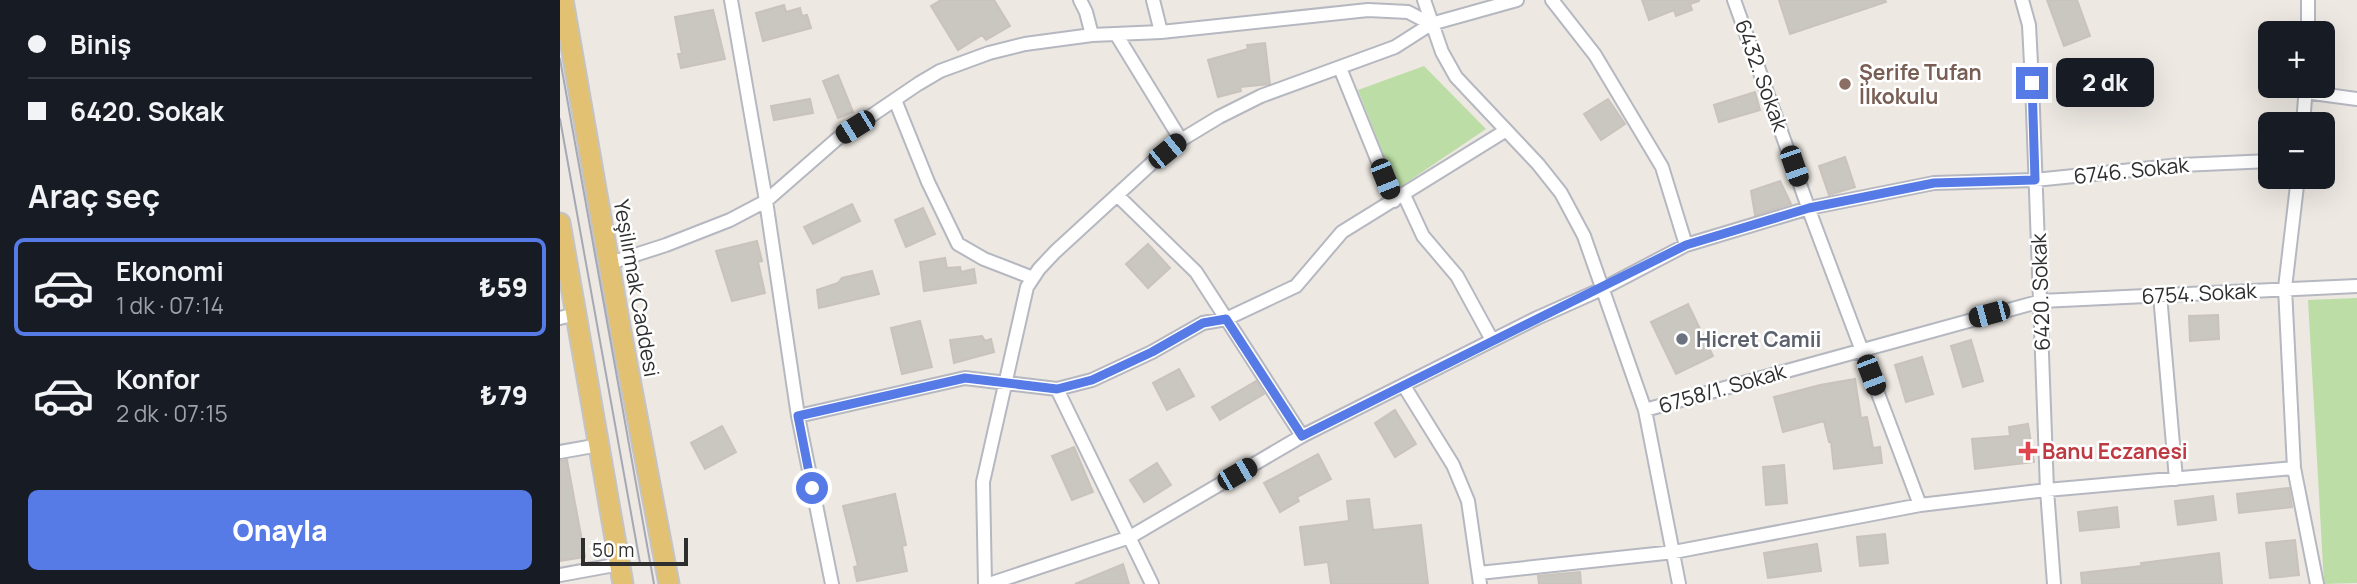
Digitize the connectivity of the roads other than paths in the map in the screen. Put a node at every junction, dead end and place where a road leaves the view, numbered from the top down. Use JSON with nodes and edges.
{"nodes":[{"id":1,"x":563,"y":0,"type":"edge"},
{"id":2,"x":1080,"y":0,"type":"edge"},
{"id":3,"x":1153,"y":0,"type":"edge"},
{"id":4,"x":1424,"y":0,"type":"edge"},
{"id":5,"x":1517,"y":0,"type":"edge"},
{"id":6,"x":1552,"y":0,"type":"edge"},
{"id":7,"x":1734,"y":0,"type":"edge"},
{"id":8,"x":2022,"y":0,"type":"edge"},
{"id":9,"x":2308,"y":0,"type":"edge"},
{"id":10,"x":735,"y":1,"type":"edge"},
{"id":11,"x":2308,"y":21,"type":"edge"},
{"id":12,"x":1431,"y":24,"type":"junction"},
{"id":13,"x":1161,"y":32,"type":"junction"},
{"id":14,"x":1116,"y":34,"type":"junction"},
{"id":15,"x":1092,"y":35,"type":"junction"},
{"id":16,"x":1340,"y":68,"type":"junction"},
{"id":17,"x":2335,"y":95,"type":"edge"},
{"id":18,"x":2357,"y":99,"type":"edge"},
{"id":19,"x":895,"y":100,"type":"junction"},
{"id":20,"x":1505,"y":131,"type":"junction"},
{"id":21,"x":1181,"y":140,"type":"junction"},
{"id":22,"x":2258,"y":162,"type":"edge"},
{"id":23,"x":2035,"y":180,"type":"junction"},
{"id":24,"x":2296,"y":189,"type":"edge"},
{"id":25,"x":1117,"y":195,"type":"junction"},
{"id":26,"x":1399,"y":198,"type":"junction"},
{"id":27,"x":766,"y":201,"type":"junction"},
{"id":28,"x":1809,"y":208,"type":"junction"},
{"id":29,"x":560,"y":223,"type":"edge"},
{"id":30,"x":1686,"y":245,"type":"junction"},
{"id":31,"x":610,"y":263,"type":"junction"},
{"id":32,"x":1033,"y":278,"type":"junction"},
{"id":33,"x":2357,"y":286,"type":"edge"},
{"id":34,"x":2284,"y":288,"type":"junction"},
{"id":35,"x":1602,"y":289,"type":"junction"},
{"id":36,"x":2161,"y":295,"type":"junction"},
{"id":37,"x":2041,"y":301,"type":"junction"},
{"id":38,"x":568,"y":316,"type":"edge"},
{"id":39,"x":1226,"y":319,"type":"junction"},
{"id":40,"x":1492,"y":340,"type":"junction"},
{"id":41,"x":1861,"y":349,"type":"junction"},
{"id":42,"x":1004,"y":383,"type":"junction"},
{"id":43,"x":1404,"y":386,"type":"junction"},
{"id":44,"x":1057,"y":389,"type":"junction"},
{"id":45,"x":1646,"y":410,"type":"junction"},
{"id":46,"x":798,"y":416,"type":"junction"},
{"id":47,"x":1302,"y":436,"type":"junction"},
{"id":48,"x":599,"y":445,"type":"junction"},
{"id":49,"x":560,"y":453,"type":"edge"},
{"id":50,"x":2294,"y":468,"type":"junction"},
{"id":51,"x":2176,"y":478,"type":"junction"},
{"id":52,"x":2047,"y":490,"type":"junction"},
{"id":53,"x":1920,"y":505,"type":"junction"},
{"id":54,"x":1130,"y":537,"type":"junction"},
{"id":55,"x":1674,"y":552,"type":"junction"},
{"id":56,"x":621,"y":574,"type":"edge"},
{"id":57,"x":560,"y":575,"type":"edge"},
{"id":58,"x":1479,"y":578,"type":"edge"},
{"id":59,"x":669,"y":584,"type":"edge"},
{"id":60,"x":832,"y":584,"type":"edge"},
{"id":61,"x":987,"y":584,"type":"edge"},
{"id":62,"x":1152,"y":584,"type":"edge"},
{"id":63,"x":1679,"y":584,"type":"edge"},
{"id":64,"x":2054,"y":584,"type":"edge"},
{"id":65,"x":2317,"y":584,"type":"edge"}],
"edges":[{"from":1,"to":31,"type":"main road","name":"Yeşilırmak Caddesi"},
{"from":2,"to":15,"type":"street"},
{"from":3,"to":13,"type":"street"},
{"from":4,"to":12,"type":"street"},
{"from":5,"to":12,"type":"street"},
{"from":6,"to":30,"type":"street"},
{"from":7,"to":28,"type":"street","name":"6432. Sokak"},
{"from":8,"to":23,"type":"street","name":"6420. Sokak"},
{"from":9,"to":11,"type":"street"},
{"from":10,"to":27,"type":"street"},
{"from":12,"to":13,"type":"street"},
{"from":12,"to":16,"type":"street"},
{"from":12,"to":20,"type":"street"},
{"from":13,"to":14,"type":"street"},
{"from":14,"to":15,"type":"street"},
{"from":14,"to":21,"type":"street"},
{"from":15,"to":19,"type":"street"},
{"from":16,"to":21,"type":"street"},
{"from":16,"to":26,"type":"street"},
{"from":17,"to":18,"type":"street"},
{"from":19,"to":27,"type":"street"},
{"from":19,"to":32,"type":"street"},
{"from":20,"to":26,"type":"street"},
{"from":20,"to":35,"type":"street"},
{"from":21,"to":25,"type":"street"},
{"from":22,"to":23,"type":"street","name":"6746. Sokak"},
{"from":23,"to":28,"type":"street","name":"6746. Sokak"},
{"from":23,"to":37,"type":"street","name":"6420. Sokak"},
{"from":24,"to":34,"type":"street"},
{"from":25,"to":32,"type":"street"},
{"from":25,"to":39,"type":"street"},
{"from":26,"to":39,"type":"street"},
{"from":26,"to":40,"type":"street"},
{"from":27,"to":31,"type":"street"},
{"from":27,"to":46,"type":"street"},
{"from":28,"to":30,"type":"street","name":"6746. Sokak"},
{"from":28,"to":41,"type":"street","name":"6432. Sokak"},
{"from":29,"to":38,"type":"main road"},
{"from":30,"to":35,"type":"street","name":"6746. Sokak"},
{"from":31,"to":59,"type":"main road","name":"Yeşilırmak Caddesi"},
{"from":32,"to":42,"type":"street"},
{"from":33,"to":34,"type":"street","name":"6754. Sokak"},
{"from":34,"to":36,"type":"street","name":"6754. Sokak"},
{"from":34,"to":50,"type":"street"},
{"from":35,"to":40,"type":"street","name":"6746. Sokak"},
{"from":35,"to":45,"type":"street"},
{"from":36,"to":37,"type":"street","name":"6754. Sokak"},
{"from":36,"to":51,"type":"street"},
{"from":37,"to":41,"type":"street","name":"6758/1. Sokak"},
{"from":37,"to":52,"type":"street","name":"6420. Sokak"},
{"from":38,"to":48,"type":"main road"},
{"from":39,"to":44,"type":"street"},
{"from":39,"to":47,"type":"street"},
{"from":40,"to":43,"type":"street","name":"6746. Sokak"},
{"from":41,"to":45,"type":"street","name":"6758/1. Sokak"},
{"from":41,"to":53,"type":"street","name":"6432. Sokak"},
{"from":42,"to":44,"type":"street"},
{"from":42,"to":46,"type":"street"},
{"from":42,"to":61,"type":"street"},
{"from":43,"to":47,"type":"street","name":"6746. Sokak"},
{"from":43,"to":58,"type":"street"},
{"from":44,"to":54,"type":"street"},
{"from":45,"to":55,"type":"street"},
{"from":46,"to":60,"type":"street"},
{"from":47,"to":54,"type":"street","name":"6746. Sokak"},
{"from":48,"to":49,"type":"street"},
{"from":48,"to":56,"type":"main road"},
{"from":50,"to":51,"type":"street"},
{"from":50,"to":65,"type":"street"},
{"from":51,"to":52,"type":"street"},
{"from":52,"to":53,"type":"street"},
{"from":52,"to":64,"type":"street","name":"6420. Sokak"},
{"from":53,"to":55,"type":"street"},
{"from":54,"to":61,"type":"street","name":"6746. Sokak"},
{"from":54,"to":62,"type":"street"},
{"from":55,"to":58,"type":"street"},
{"from":55,"to":63,"type":"street"},
{"from":56,"to":57,"type":"street"}]}
